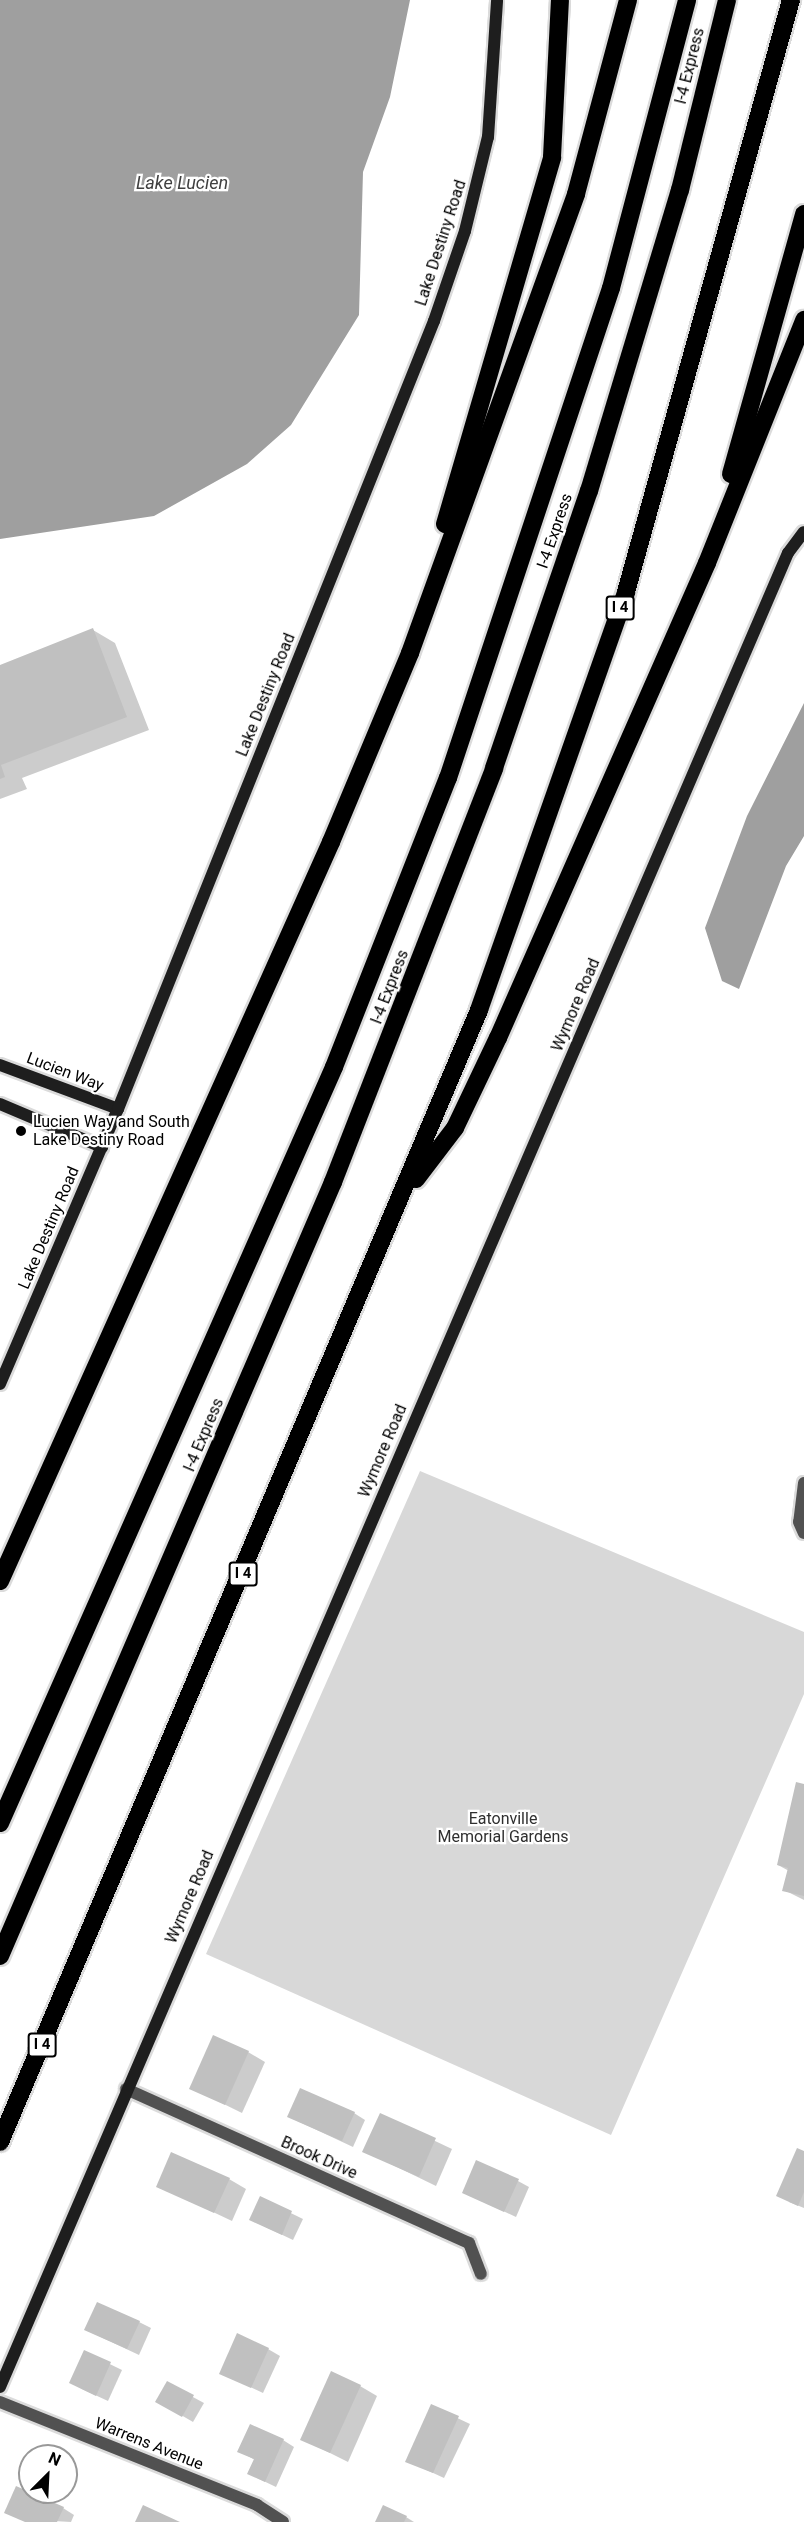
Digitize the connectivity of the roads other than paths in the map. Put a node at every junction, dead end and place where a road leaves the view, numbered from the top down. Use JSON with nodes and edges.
{"nodes":[{"id":1,"x":497,"y":0,"type":"edge"},
{"id":2,"x":560,"y":0,"type":"edge"},
{"id":3,"x":628,"y":0,"type":"edge"},
{"id":4,"x":687,"y":0,"type":"edge"},
{"id":5,"x":726,"y":0,"type":"edge"},
{"id":6,"x":791,"y":0,"type":"edge"},
{"id":7,"x":804,"y":214,"type":"edge"},
{"id":8,"x":804,"y":320,"type":"edge"},
{"id":9,"x":804,"y":532,"type":"edge"},
{"id":10,"x":707,"y":563,"type":"junction"},
{"id":11,"x":410,"y":653,"type":"junction"},
{"id":12,"x":0,"y":1065,"type":"edge"},
{"id":13,"x":0,"y":1104,"type":"edge"},
{"id":14,"x":118,"y":1109,"type":"junction"},
{"id":15,"x":102,"y":1147,"type":"junction"},
{"id":16,"x":400,"y":1200,"type":"junction"},
{"id":17,"x":0,"y":1384,"type":"edge"},
{"id":18,"x":804,"y":1483,"type":"edge"},
{"id":19,"x":804,"y":1533,"type":"edge"},
{"id":20,"x":0,"y":1581,"type":"edge"},
{"id":21,"x":0,"y":1823,"type":"edge"},
{"id":22,"x":0,"y":1956,"type":"edge"},
{"id":23,"x":126,"y":2089,"type":"junction"},
{"id":24,"x":0,"y":2142,"type":"edge"},
{"id":25,"x":481,"y":2274,"type":"dead end"},
{"id":26,"x":0,"y":2386,"type":"edge"},
{"id":27,"x":0,"y":2402,"type":"edge"},
{"id":28,"x":283,"y":2522,"type":"edge"}],
"edges":[{"from":1,"to":14,"type":"main road","name":"Lake Destiny Road"},
{"from":2,"to":11,"type":"highway"},
{"from":3,"to":11,"type":"highway"},
{"from":4,"to":21,"type":"highway","name":"I-4 Express"},
{"from":5,"to":22,"type":"highway","name":"I-4 Express"},
{"from":6,"to":16,"type":"highway","number":"I 4"},
{"from":7,"to":10,"type":"highway"},
{"from":8,"to":10,"type":"highway"},
{"from":9,"to":23,"type":"main road","name":"Wymore Road"},
{"from":10,"to":16,"type":"highway"},
{"from":11,"to":20,"type":"highway"},
{"from":12,"to":14,"type":"main road","name":"Lucien Way"},
{"from":13,"to":15,"type":"main road"},
{"from":14,"to":15,"type":"main road","name":"Lake Destiny Road"},
{"from":15,"to":17,"type":"main road","name":"Lake Destiny Road"},
{"from":16,"to":24,"type":"highway","number":"I 4"},
{"from":18,"to":19,"type":"street"},
{"from":23,"to":25,"type":"street","name":"Brook Drive"},
{"from":23,"to":26,"type":"main road","name":"Wymore Road"},
{"from":27,"to":28,"type":"street","name":"Warrens Avenue"}]}
